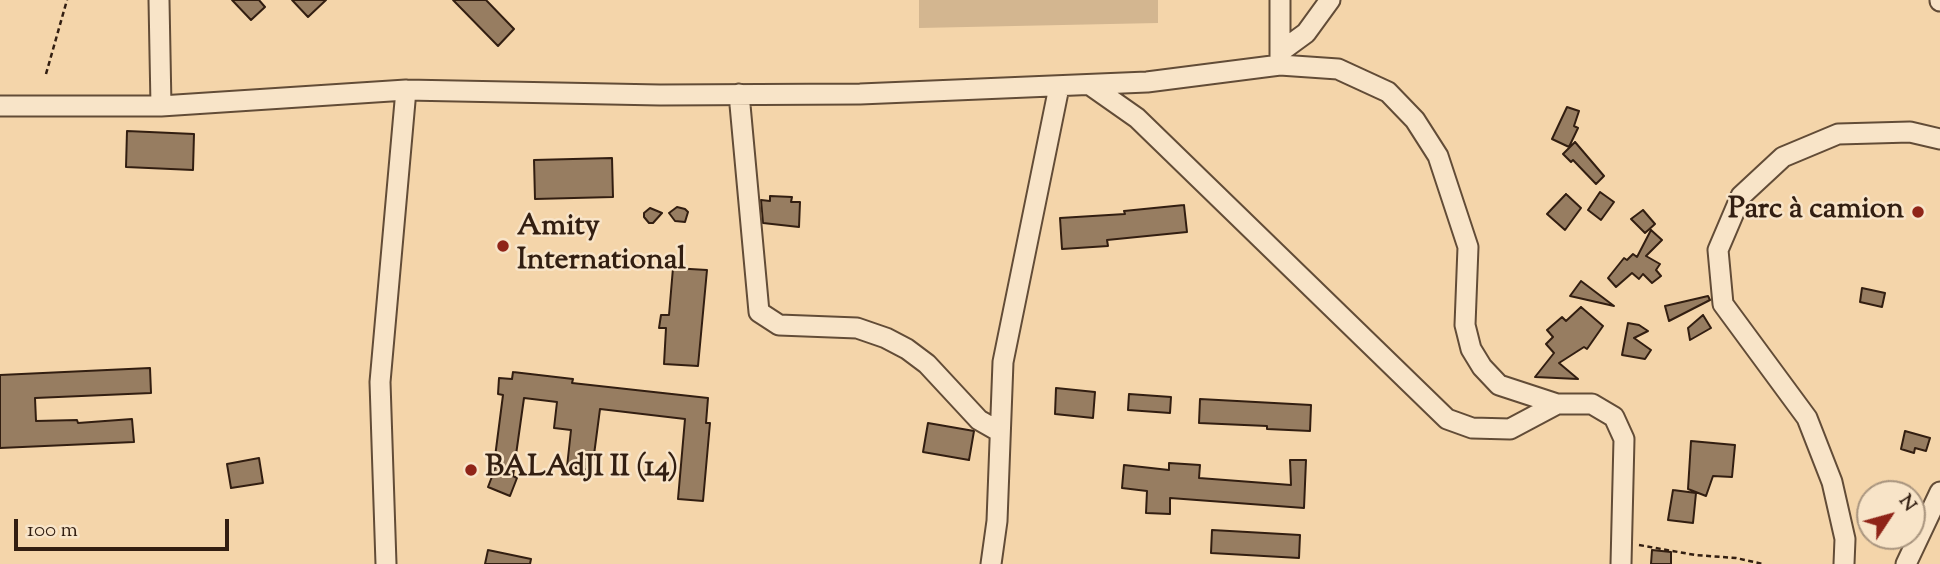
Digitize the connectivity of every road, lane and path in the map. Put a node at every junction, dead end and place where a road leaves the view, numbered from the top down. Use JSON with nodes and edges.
{"nodes":[{"id":1,"x":67,"y":0,"type":"edge"},
{"id":2,"x":159,"y":0,"type":"edge"},
{"id":3,"x":1280,"y":0,"type":"edge"},
{"id":4,"x":1330,"y":0,"type":"edge"},
{"id":5,"x":1280,"y":59,"type":"junction"},
{"id":6,"x":46,"y":74,"type":"dead end"},
{"id":7,"x":1090,"y":85,"type":"junction"},
{"id":8,"x":1059,"y":87,"type":"junction"},
{"id":9,"x":406,"y":90,"type":"junction"},
{"id":10,"x":739,"y":94,"type":"junction"},
{"id":11,"x":0,"y":106,"type":"edge"},
{"id":12,"x":161,"y":106,"type":"junction"},
{"id":13,"x":1940,"y":139,"type":"edge"},
{"id":14,"x":1557,"y":404,"type":"junction"},
{"id":15,"x":1000,"y":432,"type":"junction"},
{"id":16,"x":1940,"y":492,"type":"edge"},
{"id":17,"x":1622,"y":543,"type":"junction"},
{"id":18,"x":386,"y":564,"type":"edge"},
{"id":19,"x":991,"y":564,"type":"edge"},
{"id":20,"x":1621,"y":564,"type":"edge"},
{"id":21,"x":1763,"y":564,"type":"edge"},
{"id":22,"x":1844,"y":564,"type":"edge"},
{"id":23,"x":1906,"y":564,"type":"edge"}],
"edges":[{"from":1,"to":6,"type":"path"},
{"from":2,"to":12,"type":"street"},
{"from":3,"to":5,"type":"street"},
{"from":4,"to":5,"type":"street"},
{"from":5,"to":7,"type":"street"},
{"from":5,"to":14,"type":"street"},
{"from":7,"to":8,"type":"street"},
{"from":7,"to":14,"type":"street"},
{"from":8,"to":10,"type":"street"},
{"from":8,"to":15,"type":"street"},
{"from":9,"to":10,"type":"street"},
{"from":9,"to":12,"type":"street"},
{"from":9,"to":18,"type":"street"},
{"from":10,"to":15,"type":"street"},
{"from":11,"to":12,"type":"street"},
{"from":13,"to":22,"type":"street"},
{"from":14,"to":17,"type":"street"},
{"from":15,"to":19,"type":"street"},
{"from":16,"to":23,"type":"street"},
{"from":17,"to":20,"type":"street"},
{"from":17,"to":21,"type":"path"}]}
